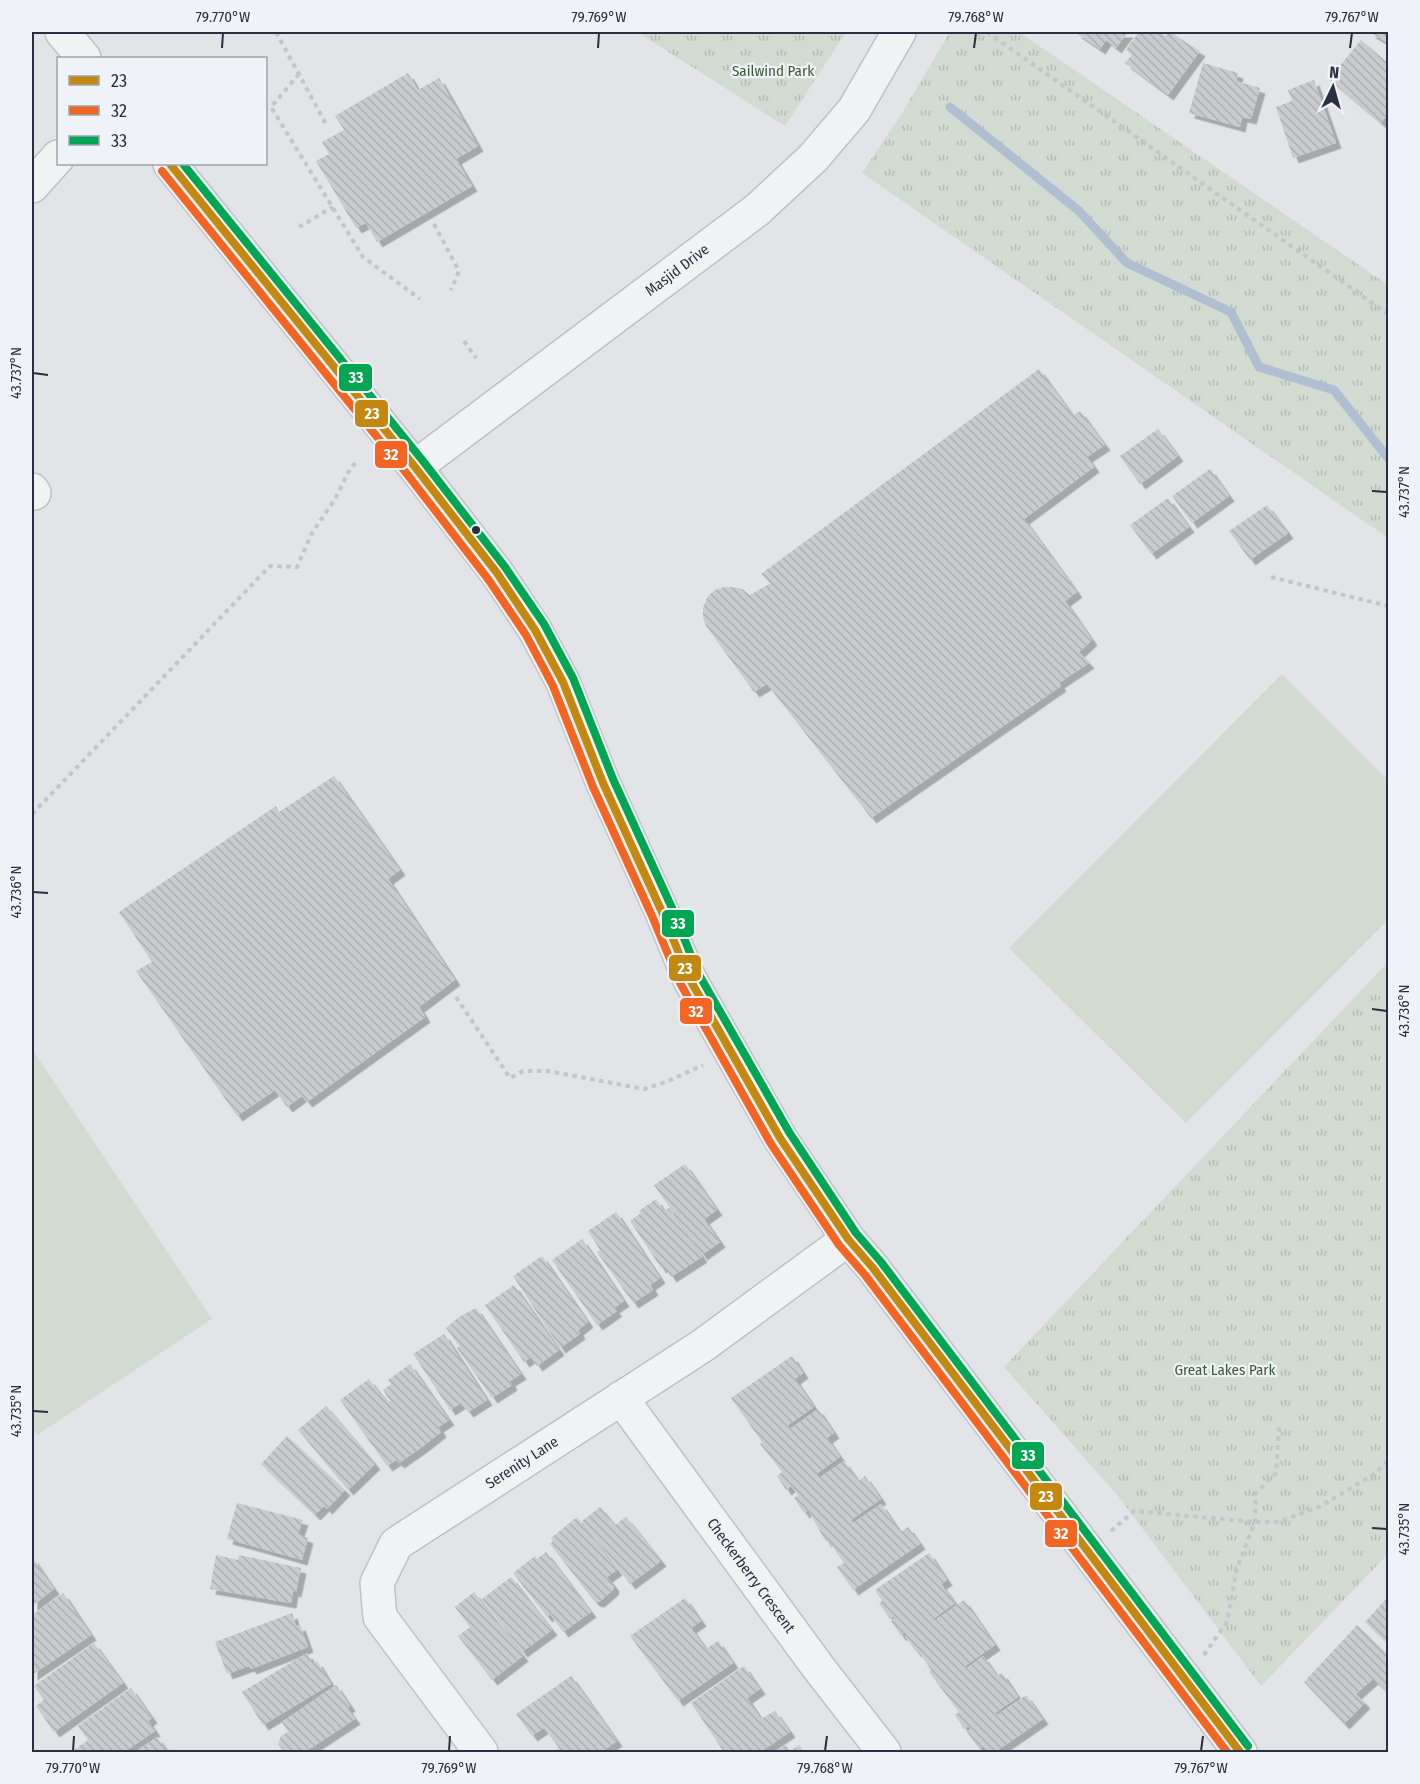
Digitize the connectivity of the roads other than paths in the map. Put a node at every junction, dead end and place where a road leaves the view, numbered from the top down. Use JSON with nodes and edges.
{"nodes":[{"id":1,"x":62,"y":32,"type":"edge"},
{"id":2,"x":899,"y":32,"type":"edge"},
{"id":3,"x":83,"y":57,"type":"edge"},
{"id":4,"x":57,"y":158,"type":"edge"},
{"id":5,"x":171,"y":165,"type":"edge"},
{"id":6,"x":32,"y":186,"type":"edge"},
{"id":7,"x":415,"y":467,"type":"junction"},
{"id":8,"x":848,"y":1239,"type":"junction"},
{"id":9,"x":621,"y":1398,"type":"junction"},
{"id":10,"x":481,"y":1752,"type":"edge"},
{"id":11,"x":884,"y":1752,"type":"edge"},
{"id":12,"x":1240,"y":1752,"type":"edge"}],
"edges":[{"from":1,"to":3,"type":"street"},
{"from":2,"to":7,"type":"street","name":"Masjid Drive"},
{"from":4,"to":6,"type":"street"},
{"from":5,"to":7,"type":"street"},
{"from":7,"to":8,"type":"street"},
{"from":8,"to":9,"type":"street","name":"Serenity Lane"},
{"from":8,"to":12,"type":"street"},
{"from":9,"to":10,"type":"street","name":"Serenity Lane"},
{"from":9,"to":11,"type":"street","name":"Checkerberry Crescent"}]}
